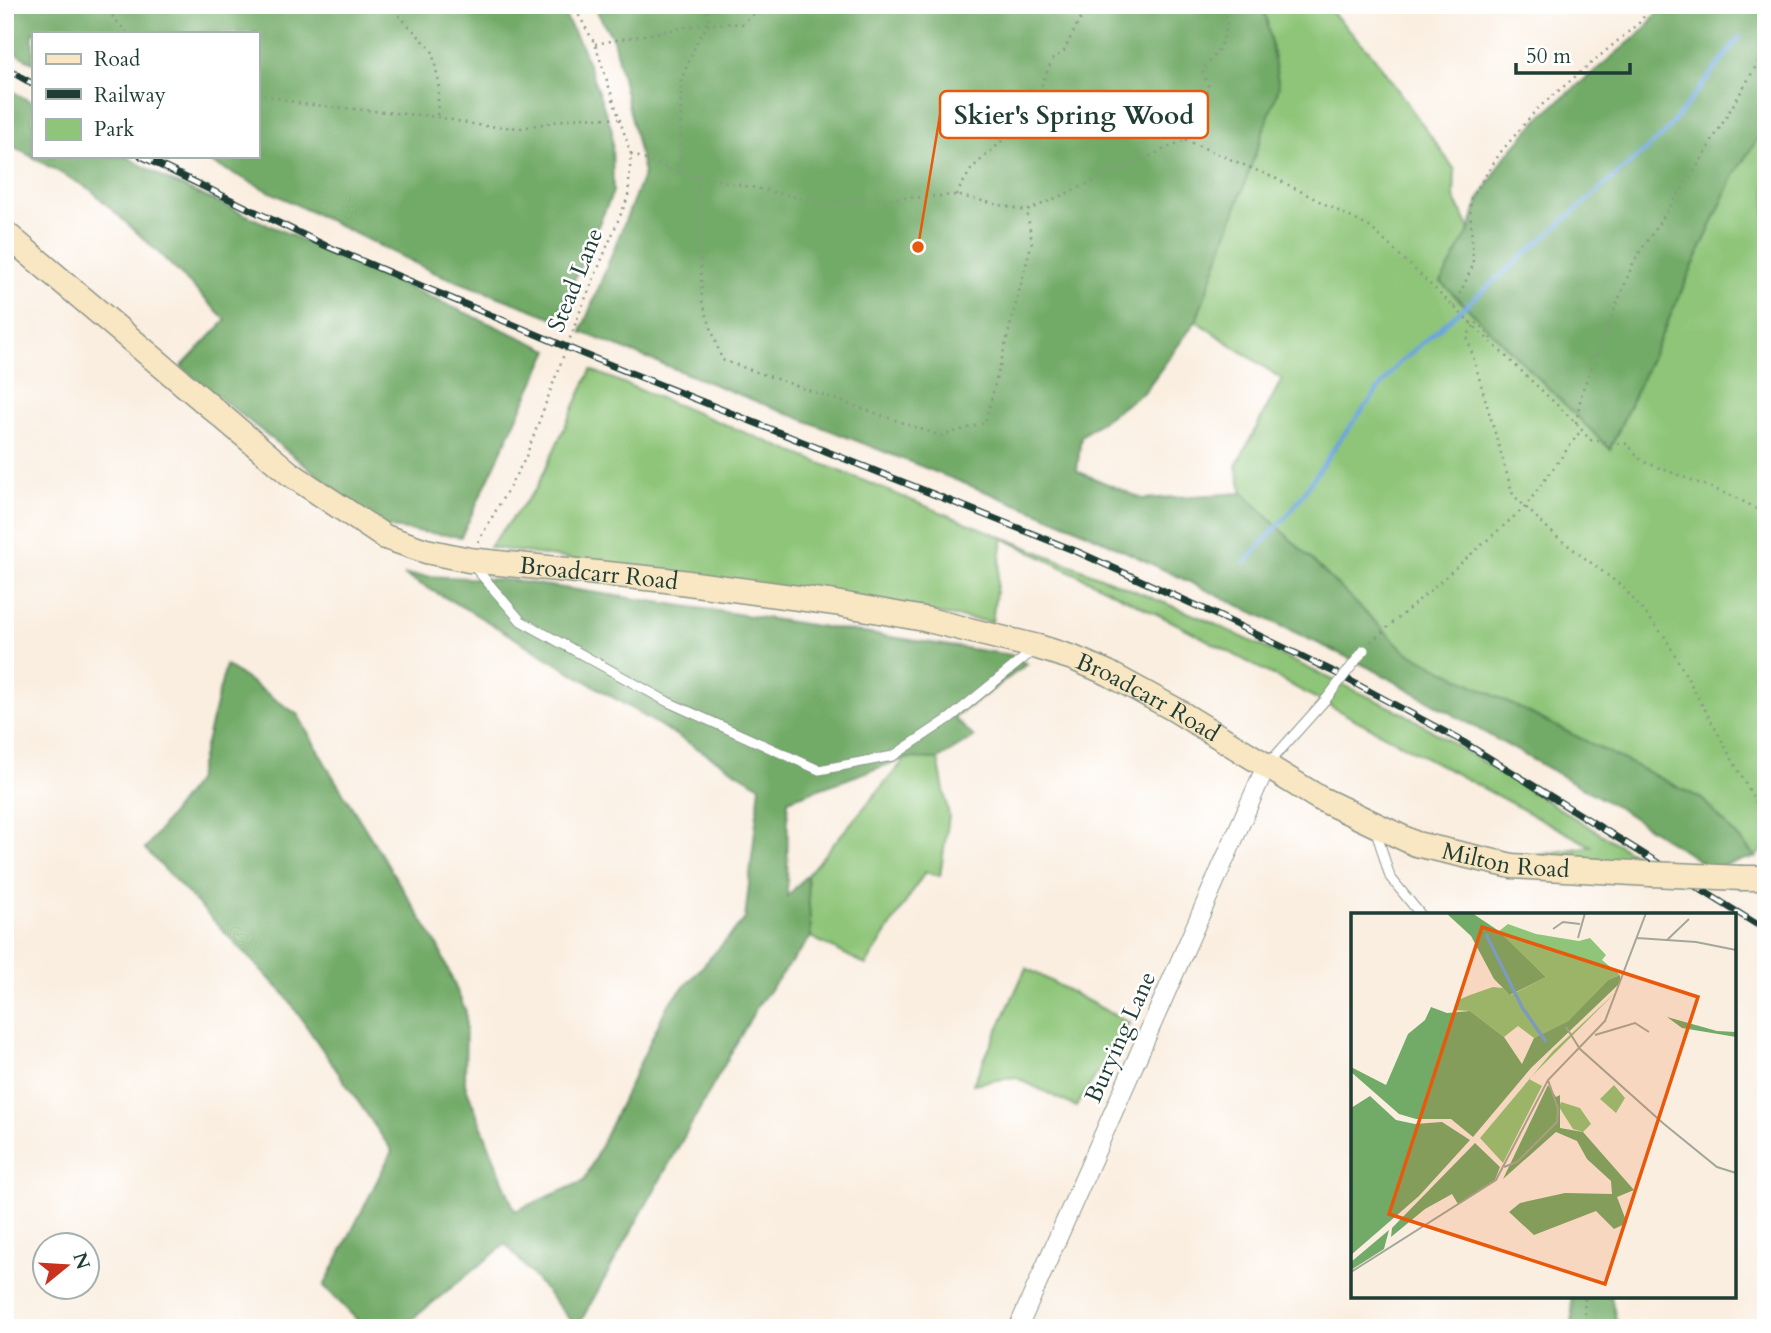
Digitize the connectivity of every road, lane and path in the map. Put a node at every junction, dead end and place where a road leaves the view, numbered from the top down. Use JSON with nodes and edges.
{"nodes":[{"id":1,"x":103,"y":5,"type":"edge"},
{"id":2,"x":389,"y":5,"type":"edge"},
{"id":3,"x":573,"y":5,"type":"edge"},
{"id":4,"x":706,"y":5,"type":"edge"},
{"id":5,"x":768,"y":5,"type":"edge"},
{"id":6,"x":1094,"y":5,"type":"edge"},
{"id":7,"x":1225,"y":5,"type":"edge"},
{"id":8,"x":1653,"y":5,"type":"edge"},
{"id":9,"x":1763,"y":5,"type":"edge"},
{"id":10,"x":1766,"y":21,"type":"edge"},
{"id":11,"x":709,"y":23,"type":"junction"},
{"id":12,"x":126,"y":32,"type":"edge"},
{"id":13,"x":594,"y":44,"type":"junction"},
{"id":14,"x":1766,"y":49,"type":"edge"},
{"id":15,"x":259,"y":93,"type":"edge"},
{"id":16,"x":437,"y":117,"type":"junction"},
{"id":17,"x":619,"y":119,"type":"junction"},
{"id":18,"x":1185,"y":140,"type":"junction"},
{"id":19,"x":631,"y":154,"type":"junction"},
{"id":20,"x":681,"y":173,"type":"junction"},
{"id":21,"x":697,"y":174,"type":"junction"},
{"id":22,"x":956,"y":195,"type":"junction"},
{"id":23,"x":1027,"y":211,"type":"junction"},
{"id":24,"x":5,"y":233,"type":"edge"},
{"id":25,"x":1454,"y":307,"type":"junction"},
{"id":26,"x":1469,"y":322,"type":"junction"},
{"id":27,"x":1474,"y":326,"type":"junction"},
{"id":28,"x":1497,"y":348,"type":"junction"},
{"id":29,"x":1576,"y":423,"type":"junction"},
{"id":30,"x":1582,"y":429,"type":"junction"},
{"id":31,"x":1525,"y":507,"type":"junction"},
{"id":32,"x":1766,"y":514,"type":"edge"},
{"id":33,"x":469,"y":560,"type":"junction"},
{"id":34,"x":1038,"y":646,"type":"junction"},
{"id":35,"x":1364,"y":650,"type":"joint"},
{"id":36,"x":1266,"y":766,"type":"junction"},
{"id":37,"x":1766,"y":821,"type":"edge"},
{"id":38,"x":1375,"y":826,"type":"junction"},
{"id":39,"x":1754,"y":878,"type":"edge"},
{"id":40,"x":1420,"y":913,"type":"edge"},
{"id":41,"x":1587,"y":1298,"type":"edge"},
{"id":42,"x":1018,"y":1328,"type":"edge"},
{"id":43,"x":1586,"y":1328,"type":"edge"}],
"edges":[{"from":1,"to":12,"type":"path"},
{"from":2,"to":16,"type":"path"},
{"from":3,"to":13,"type":"path","name":"Stead Lane"},
{"from":4,"to":11,"type":"path"},
{"from":5,"to":11,"type":"path"},
{"from":6,"to":22,"type":"path"},
{"from":7,"to":18,"type":"path"},
{"from":8,"to":25,"type":"path"},
{"from":9,"to":10,"type":"path"},
{"from":11,"to":13,"type":"path"},
{"from":11,"to":20,"type":"path"},
{"from":13,"to":17,"type":"path","name":"Stead Lane"},
{"from":14,"to":29,"type":"path"},
{"from":15,"to":16,"type":"path"},
{"from":16,"to":17,"type":"path"},
{"from":17,"to":19,"type":"path","name":"Stead Lane"},
{"from":18,"to":23,"type":"path"},
{"from":18,"to":25,"type":"path"},
{"from":19,"to":20,"type":"path"},
{"from":19,"to":33,"type":"path","name":"Stead Lane"},
{"from":20,"to":21,"type":"path"},
{"from":21,"to":22,"type":"path"},
{"from":21,"to":23,"type":"path"},
{"from":22,"to":23,"type":"path"},
{"from":24,"to":33,"type":"street","name":"Broadcarr Road"},
{"from":25,"to":26,"type":"path"},
{"from":26,"to":27,"type":"path"},
{"from":26,"to":28,"type":"path"},
{"from":27,"to":28,"type":"path"},
{"from":27,"to":31,"type":"path"},
{"from":28,"to":29,"type":"path"},
{"from":29,"to":30,"type":"path"},
{"from":30,"to":31,"type":"path"},
{"from":30,"to":32,"type":"path"},
{"from":31,"to":35,"type":"path"},
{"from":31,"to":37,"type":"path"},
{"from":33,"to":34,"type":"street","name":"Broadcarr Road"},
{"from":33,"to":34,"type":"lane"},
{"from":34,"to":36,"type":"street","name":"Broadcarr Road"},
{"from":35,"to":36,"type":"lane","bridge":true},
{"from":36,"to":38,"type":"street","name":"Milton Road"},
{"from":36,"to":42,"type":"street","name":"Burying Lane"},
{"from":38,"to":39,"type":"street","name":"Milton Road","bridge":true},
{"from":38,"to":40,"type":"lane"},
{"from":41,"to":43,"type":"path"}]}
